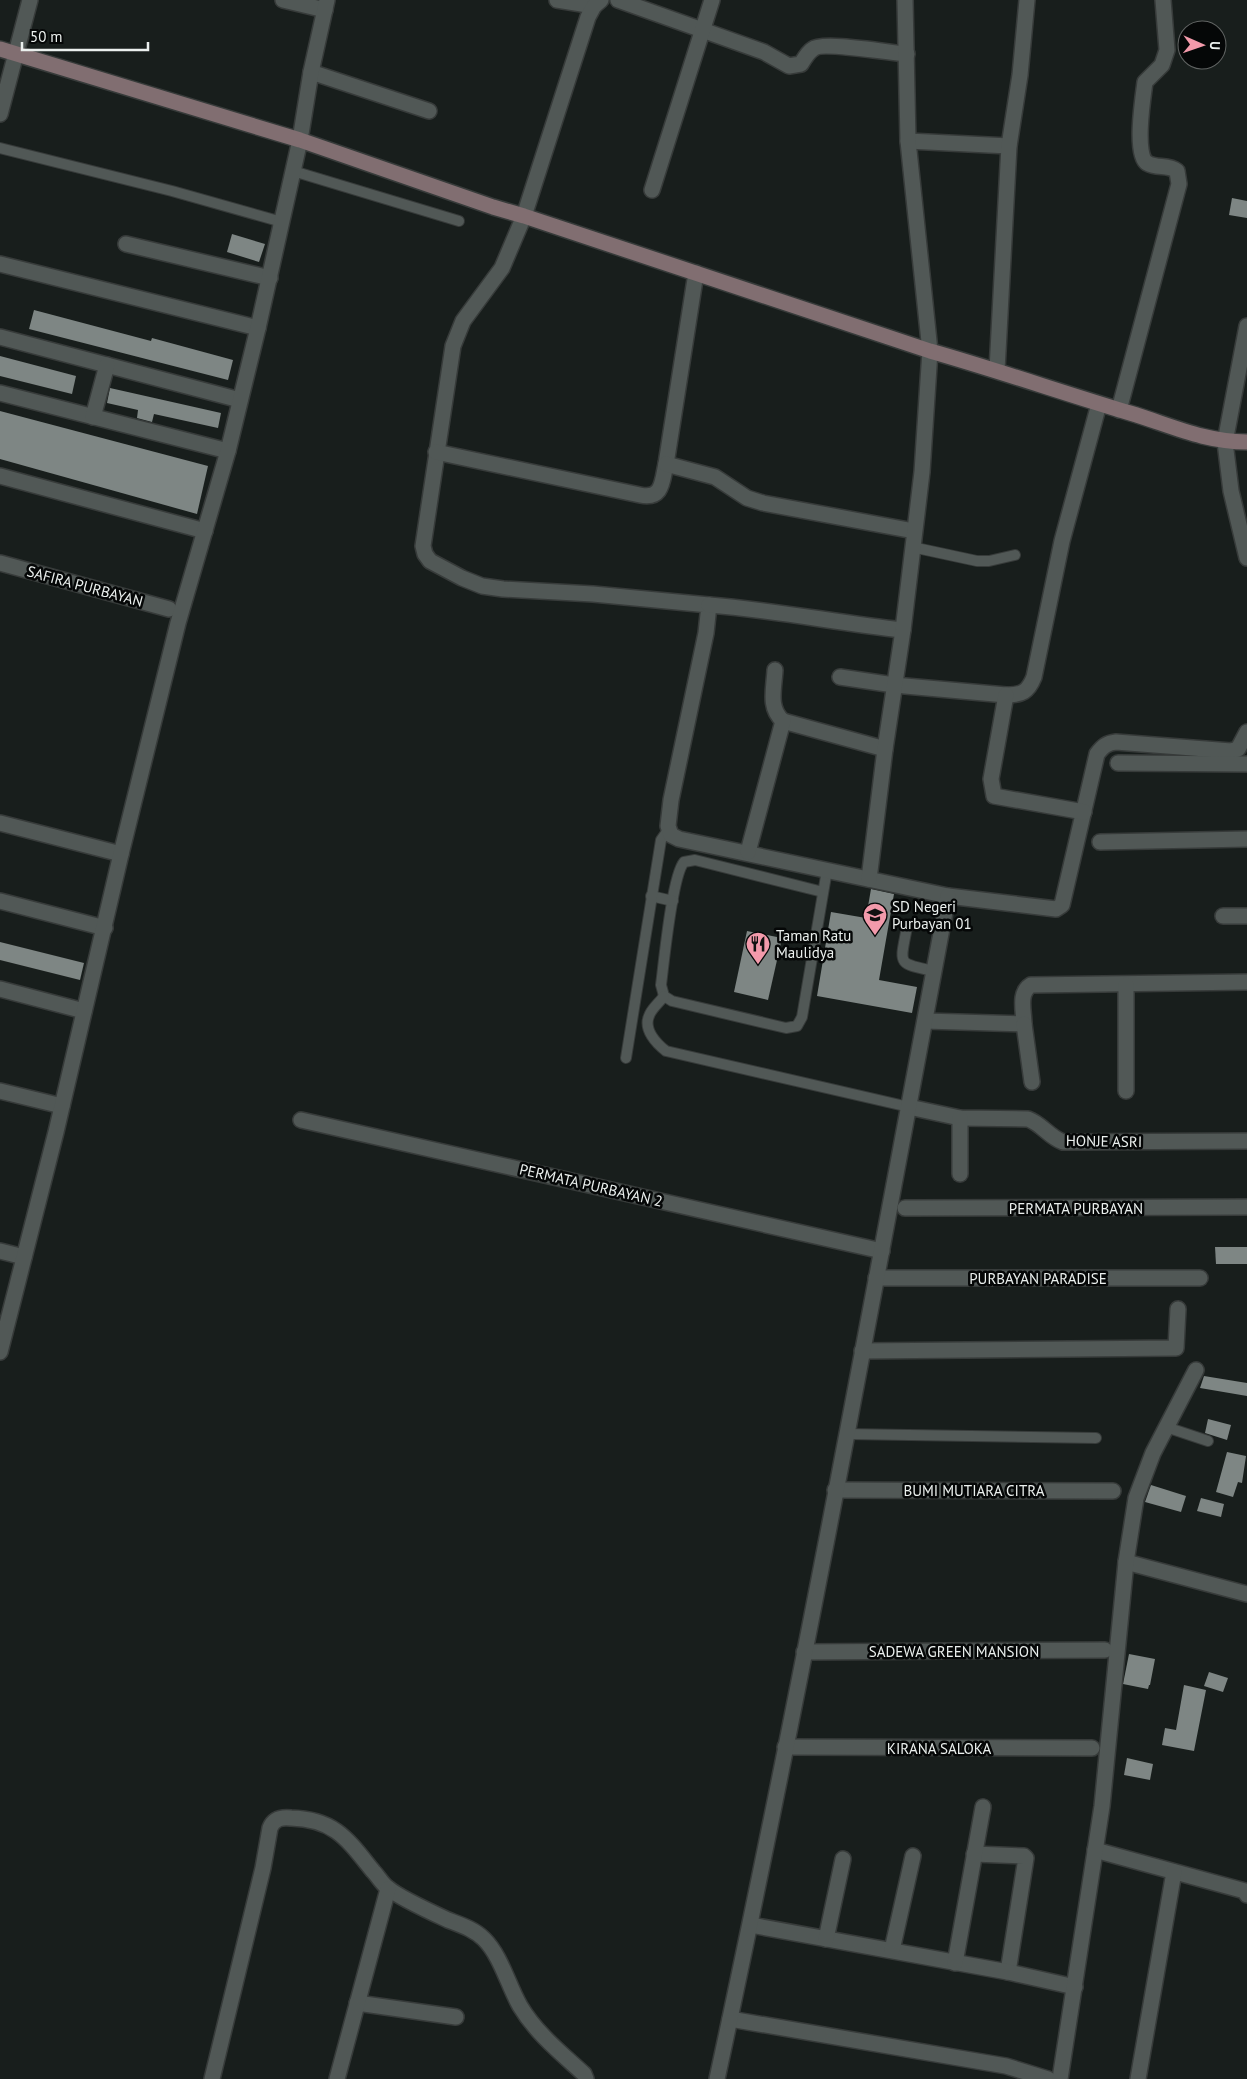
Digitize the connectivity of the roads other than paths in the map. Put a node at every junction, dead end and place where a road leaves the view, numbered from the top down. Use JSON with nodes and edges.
{"nodes":[{"id":1,"x":30,"y":0,"type":"edge"},
{"id":2,"x":283,"y":0,"type":"edge"},
{"id":3,"x":557,"y":0,"type":"edge"},
{"id":4,"x":618,"y":0,"type":"edge"},
{"id":5,"x":712,"y":0,"type":"edge"},
{"id":6,"x":905,"y":0,"type":"edge"},
{"id":7,"x":1027,"y":0,"type":"edge"},
{"id":8,"x":1163,"y":0,"type":"edge"},
{"id":9,"x":597,"y":3,"type":"edge"},
{"id":10,"x":326,"y":5,"type":"edge"},
{"id":11,"x":703,"y":30,"type":"junction"},
{"id":12,"x":0,"y":49,"type":"edge"},
{"id":13,"x":15,"y":54,"type":"junction"},
{"id":14,"x":906,"y":54,"type":"junction"},
{"id":15,"x":311,"y":72,"type":"junction"},
{"id":16,"x":429,"y":110,"type":"dead end"},
{"id":17,"x":0,"y":114,"type":"edge"},
{"id":18,"x":300,"y":140,"type":"junction"},
{"id":19,"x":908,"y":141,"type":"junction"},
{"id":20,"x":1009,"y":146,"type":"junction"},
{"id":21,"x":0,"y":148,"type":"edge"},
{"id":22,"x":293,"y":171,"type":"junction"},
{"id":23,"x":652,"y":190,"type":"dead end"},
{"id":24,"x":522,"y":215,"type":"junction"},
{"id":25,"x":460,"y":221,"type":"dead end"},
{"id":26,"x":282,"y":222,"type":"junction"},
{"id":27,"x":126,"y":244,"type":"dead end"},
{"id":28,"x":0,"y":264,"type":"edge"},
{"id":29,"x":696,"y":273,"type":"junction"},
{"id":30,"x":270,"y":278,"type":"junction"},
{"id":31,"x":258,"y":328,"type":"junction"},
{"id":32,"x":1247,"y":329,"type":"edge"},
{"id":33,"x":0,"y":337,"type":"edge"},
{"id":34,"x":930,"y":351,"type":"junction"},
{"id":35,"x":107,"y":365,"type":"junction"},
{"id":36,"x":997,"y":370,"type":"junction"},
{"id":37,"x":0,"y":393,"type":"edge"},
{"id":38,"x":240,"y":400,"type":"junction"},
{"id":39,"x":1099,"y":404,"type":"junction"},
{"id":40,"x":1119,"y":410,"type":"junction"},
{"id":41,"x":93,"y":418,"type":"junction"},
{"id":42,"x":1225,"y":442,"type":"junction"},
{"id":43,"x":1247,"y":442,"type":"edge"},
{"id":44,"x":228,"y":451,"type":"junction"},
{"id":45,"x":436,"y":452,"type":"junction"},
{"id":46,"x":666,"y":464,"type":"junction"},
{"id":47,"x":0,"y":476,"type":"edge"},
{"id":48,"x":205,"y":531,"type":"junction"},
{"id":49,"x":914,"y":531,"type":"junction"},
{"id":50,"x":912,"y":547,"type":"junction"},
{"id":51,"x":1014,"y":555,"type":"dead end"},
{"id":52,"x":1247,"y":558,"type":"edge"},
{"id":53,"x":0,"y":563,"type":"edge"},
{"id":54,"x":709,"y":605,"type":"junction"},
{"id":55,"x":169,"y":610,"type":"dead end"},
{"id":56,"x":903,"y":630,"type":"junction"},
{"id":57,"x":776,"y":670,"type":"dead end"},
{"id":58,"x":840,"y":678,"type":"dead end"},
{"id":59,"x":894,"y":686,"type":"junction"},
{"id":60,"x":1006,"y":695,"type":"junction"},
{"id":61,"x":784,"y":721,"type":"junction"},
{"id":62,"x":1247,"y":732,"type":"edge"},
{"id":63,"x":884,"y":749,"type":"junction"},
{"id":64,"x":1118,"y":763,"type":"dead end"},
{"id":65,"x":1247,"y":764,"type":"edge"},
{"id":66,"x":1084,"y":812,"type":"junction"},
{"id":67,"x":0,"y":823,"type":"edge"},
{"id":68,"x":668,"y":830,"type":"junction"},
{"id":69,"x":1247,"y":839,"type":"edge"},
{"id":70,"x":1100,"y":842,"type":"dead end"},
{"id":71,"x":748,"y":852,"type":"junction"},
{"id":72,"x":121,"y":854,"type":"junction"},
{"id":73,"x":827,"y":870,"type":"junction"},
{"id":74,"x":869,"y":879,"type":"junction"},
{"id":75,"x":823,"y":892,"type":"junction"},
{"id":76,"x":651,"y":896,"type":"junction"},
{"id":77,"x":948,"y":896,"type":"junction"},
{"id":78,"x":0,"y":901,"type":"edge"},
{"id":79,"x":673,"y":901,"type":"junction"},
{"id":80,"x":1223,"y":916,"type":"dead end"},
{"id":81,"x":1247,"y":916,"type":"edge"},
{"id":82,"x":907,"y":927,"type":"dead end"},
{"id":83,"x":105,"y":928,"type":"junction"},
{"id":84,"x":934,"y":971,"type":"junction"},
{"id":85,"x":1247,"y":982,"type":"edge"},
{"id":86,"x":1126,"y":985,"type":"junction"},
{"id":87,"x":0,"y":989,"type":"edge"},
{"id":88,"x":664,"y":996,"type":"junction"},
{"id":89,"x":84,"y":1011,"type":"junction"},
{"id":90,"x":925,"y":1021,"type":"junction"},
{"id":91,"x":1024,"y":1024,"type":"junction"},
{"id":92,"x":626,"y":1058,"type":"dead end"},
{"id":93,"x":1032,"y":1082,"type":"dead end"},
{"id":94,"x":0,"y":1091,"type":"edge"},
{"id":95,"x":1126,"y":1092,"type":"dead end"},
{"id":96,"x":62,"y":1106,"type":"junction"},
{"id":97,"x":909,"y":1107,"type":"junction"},
{"id":98,"x":960,"y":1118,"type":"junction"},
{"id":99,"x":301,"y":1120,"type":"dead end"},
{"id":100,"x":1247,"y":1141,"type":"edge"},
{"id":101,"x":960,"y":1174,"type":"dead end"},
{"id":102,"x":1247,"y":1207,"type":"edge"},
{"id":103,"x":905,"y":1208,"type":"dead end"},
{"id":104,"x":882,"y":1250,"type":"junction"},
{"id":105,"x":0,"y":1251,"type":"edge"},
{"id":106,"x":24,"y":1257,"type":"junction"},
{"id":107,"x":876,"y":1278,"type":"junction"},
{"id":108,"x":1200,"y":1278,"type":"dead end"},
{"id":109,"x":6,"y":1299,"type":"edge"},
{"id":110,"x":1178,"y":1309,"type":"dead end"},
{"id":111,"x":862,"y":1351,"type":"junction"},
{"id":112,"x":0,"y":1352,"type":"edge"},
{"id":113,"x":1196,"y":1370,"type":"dead end"},
{"id":114,"x":1166,"y":1427,"type":"junction"},
{"id":115,"x":846,"y":1434,"type":"junction"},
{"id":116,"x":1096,"y":1438,"type":"dead end"},
{"id":117,"x":1208,"y":1441,"type":"dead end"},
{"id":118,"x":836,"y":1490,"type":"junction"},
{"id":119,"x":1113,"y":1490,"type":"dead end"},
{"id":120,"x":1126,"y":1562,"type":"junction"},
{"id":121,"x":1247,"y":1594,"type":"edge"},
{"id":122,"x":1104,"y":1650,"type":"dead end"},
{"id":123,"x":804,"y":1652,"type":"junction"},
{"id":124,"x":785,"y":1747,"type":"junction"},
{"id":125,"x":1092,"y":1748,"type":"dead end"},
{"id":126,"x":983,"y":1807,"type":"dead end"},
{"id":127,"x":1095,"y":1850,"type":"junction"},
{"id":128,"x":974,"y":1854,"type":"junction"},
{"id":129,"x":913,"y":1856,"type":"dead end"},
{"id":130,"x":843,"y":1859,"type":"dead end"},
{"id":131,"x":1174,"y":1872,"type":"junction"},
{"id":132,"x":388,"y":1889,"type":"junction"},
{"id":133,"x":1246,"y":1891,"type":"edge"},
{"id":134,"x":751,"y":1925,"type":"junction"},
{"id":135,"x":826,"y":1940,"type":"junction"},
{"id":136,"x":892,"y":1950,"type":"junction"},
{"id":137,"x":955,"y":1963,"type":"junction"},
{"id":138,"x":1008,"y":1972,"type":"junction"},
{"id":139,"x":1075,"y":1988,"type":"junction"},
{"id":140,"x":357,"y":2003,"type":"junction"},
{"id":141,"x":456,"y":2017,"type":"dead end"},
{"id":142,"x":730,"y":2019,"type":"junction"},
{"id":143,"x":212,"y":2079,"type":"edge"},
{"id":144,"x":337,"y":2079,"type":"edge"},
{"id":145,"x":586,"y":2079,"type":"edge"},
{"id":146,"x":717,"y":2079,"type":"edge"},
{"id":147,"x":1048,"y":2079,"type":"edge"},
{"id":148,"x":1060,"y":2079,"type":"edge"},
{"id":149,"x":1138,"y":2079,"type":"edge"}],
"edges":[{"from":1,"to":13,"type":"street"},
{"from":2,"to":10,"type":"street"},
{"from":3,"to":9,"type":"street"},
{"from":4,"to":11,"type":"street"},
{"from":5,"to":11,"type":"street"},
{"from":6,"to":14,"type":"street"},
{"from":7,"to":20,"type":"street"},
{"from":8,"to":40,"type":"street"},
{"from":9,"to":24,"type":"street"},
{"from":10,"to":15,"type":"street"},
{"from":11,"to":14,"type":"street"},
{"from":11,"to":23,"type":"street"},
{"from":12,"to":13,"type":"street"},
{"from":13,"to":17,"type":"street"},
{"from":13,"to":18,"type":"street"},
{"from":14,"to":19,"type":"street"},
{"from":15,"to":16,"type":"street"},
{"from":15,"to":18,"type":"street"},
{"from":18,"to":22,"type":"street"},
{"from":18,"to":24,"type":"street"},
{"from":19,"to":20,"type":"street"},
{"from":19,"to":34,"type":"street"},
{"from":20,"to":36,"type":"street"},
{"from":21,"to":26,"type":"lane"},
{"from":22,"to":25,"type":"lane"},
{"from":22,"to":26,"type":"street"},
{"from":24,"to":29,"type":"street"},
{"from":24,"to":45,"type":"street"},
{"from":26,"to":30,"type":"street"},
{"from":27,"to":30,"type":"street"},
{"from":28,"to":31,"type":"street"},
{"from":29,"to":34,"type":"street"},
{"from":29,"to":46,"type":"street"},
{"from":30,"to":31,"type":"street"},
{"from":31,"to":38,"type":"street"},
{"from":32,"to":42,"type":"street"},
{"from":33,"to":35,"type":"street"},
{"from":34,"to":36,"type":"street"},
{"from":34,"to":49,"type":"street"},
{"from":35,"to":38,"type":"street"},
{"from":35,"to":41,"type":"street"},
{"from":36,"to":39,"type":"street"},
{"from":37,"to":41,"type":"street"},
{"from":38,"to":44,"type":"street"},
{"from":39,"to":40,"type":"street"},
{"from":39,"to":60,"type":"street"},
{"from":40,"to":42,"type":"street"},
{"from":41,"to":44,"type":"street"},
{"from":42,"to":43,"type":"street"},
{"from":42,"to":52,"type":"street"},
{"from":44,"to":48,"type":"street"},
{"from":45,"to":46,"type":"street"},
{"from":45,"to":54,"type":"street"},
{"from":46,"to":49,"type":"street"},
{"from":47,"to":48,"type":"street"},
{"from":48,"to":72,"type":"street"},
{"from":49,"to":50,"type":"street"},
{"from":50,"to":51,"type":"lane"},
{"from":50,"to":56,"type":"street"},
{"from":53,"to":55,"type":"street","name":"SAFIRA PURBAYAN"},
{"from":54,"to":56,"type":"street"},
{"from":54,"to":68,"type":"street"},
{"from":56,"to":59,"type":"street"},
{"from":57,"to":61,"type":"street"},
{"from":58,"to":59,"type":"street"},
{"from":59,"to":60,"type":"street"},
{"from":59,"to":63,"type":"street"},
{"from":60,"to":66,"type":"street"},
{"from":61,"to":63,"type":"street"},
{"from":61,"to":71,"type":"street"},
{"from":62,"to":66,"type":"street"},
{"from":63,"to":74,"type":"street"},
{"from":64,"to":65,"type":"street"},
{"from":66,"to":77,"type":"street"},
{"from":67,"to":72,"type":"street"},
{"from":68,"to":71,"type":"street"},
{"from":68,"to":76,"type":"lane"},
{"from":69,"to":70,"type":"street"},
{"from":71,"to":73,"type":"street"},
{"from":72,"to":83,"type":"street"},
{"from":73,"to":74,"type":"street"},
{"from":73,"to":75,"type":"lane"},
{"from":74,"to":77,"type":"street"},
{"from":75,"to":79,"type":"lane"},
{"from":75,"to":88,"type":"lane"},
{"from":76,"to":79,"type":"lane"},
{"from":76,"to":92,"type":"lane"},
{"from":77,"to":84,"type":"street"},
{"from":78,"to":83,"type":"street"},
{"from":79,"to":88,"type":"lane"},
{"from":80,"to":81,"type":"street"},
{"from":82,"to":84,"type":"lane"},
{"from":83,"to":89,"type":"street"},
{"from":84,"to":90,"type":"street"},
{"from":85,"to":86,"type":"street"},
{"from":86,"to":91,"type":"street"},
{"from":86,"to":95,"type":"street"},
{"from":87,"to":89,"type":"street"},
{"from":88,"to":97,"type":"lane"},
{"from":89,"to":96,"type":"street"},
{"from":90,"to":91,"type":"street"},
{"from":90,"to":97,"type":"street"},
{"from":91,"to":93,"type":"street"},
{"from":94,"to":96,"type":"street"},
{"from":96,"to":106,"type":"street"},
{"from":97,"to":98,"type":"street","name":"HONJE ASRI"},
{"from":97,"to":104,"type":"street"},
{"from":98,"to":100,"type":"street","name":"HONJE ASRI"},
{"from":98,"to":101,"type":"street"},
{"from":99,"to":104,"type":"street","name":"PERMATA PURBAYAN 2"},
{"from":102,"to":103,"type":"street","name":"PERMATA PURBAYAN"},
{"from":104,"to":107,"type":"street"},
{"from":105,"to":106,"type":"street"},
{"from":106,"to":109,"type":"street"},
{"from":107,"to":108,"type":"street","name":"PURBAYAN PARADISE"},
{"from":107,"to":111,"type":"street"},
{"from":109,"to":112,"type":"street"},
{"from":110,"to":111,"type":"street"},
{"from":111,"to":115,"type":"street"},
{"from":113,"to":114,"type":"street"},
{"from":114,"to":117,"type":"lane"},
{"from":114,"to":120,"type":"street"},
{"from":115,"to":116,"type":"lane"},
{"from":115,"to":118,"type":"street"},
{"from":118,"to":119,"type":"street","name":"BUMI MUTIARA CITRA"},
{"from":118,"to":123,"type":"street"},
{"from":120,"to":121,"type":"street"},
{"from":120,"to":127,"type":"street"},
{"from":122,"to":123,"type":"street","name":"SADEWA GREEN MANSION"},
{"from":123,"to":124,"type":"street"},
{"from":124,"to":125,"type":"street","name":"KIRANA SALOKA"},
{"from":124,"to":134,"type":"street"},
{"from":126,"to":128,"type":"street"},
{"from":127,"to":131,"type":"street"},
{"from":127,"to":139,"type":"street"},
{"from":128,"to":137,"type":"street"},
{"from":128,"to":138,"type":"street"},
{"from":129,"to":136,"type":"street"},
{"from":130,"to":135,"type":"street"},
{"from":131,"to":133,"type":"street"},
{"from":131,"to":149,"type":"street"},
{"from":132,"to":140,"type":"street"},
{"from":132,"to":143,"type":"street"},
{"from":132,"to":145,"type":"street"},
{"from":134,"to":135,"type":"street"},
{"from":134,"to":142,"type":"street"},
{"from":135,"to":136,"type":"street"},
{"from":136,"to":137,"type":"street"},
{"from":137,"to":138,"type":"street"},
{"from":138,"to":139,"type":"street"},
{"from":139,"to":148,"type":"street"},
{"from":140,"to":141,"type":"street"},
{"from":140,"to":144,"type":"street"},
{"from":142,"to":146,"type":"street"},
{"from":142,"to":147,"type":"street"}]}
